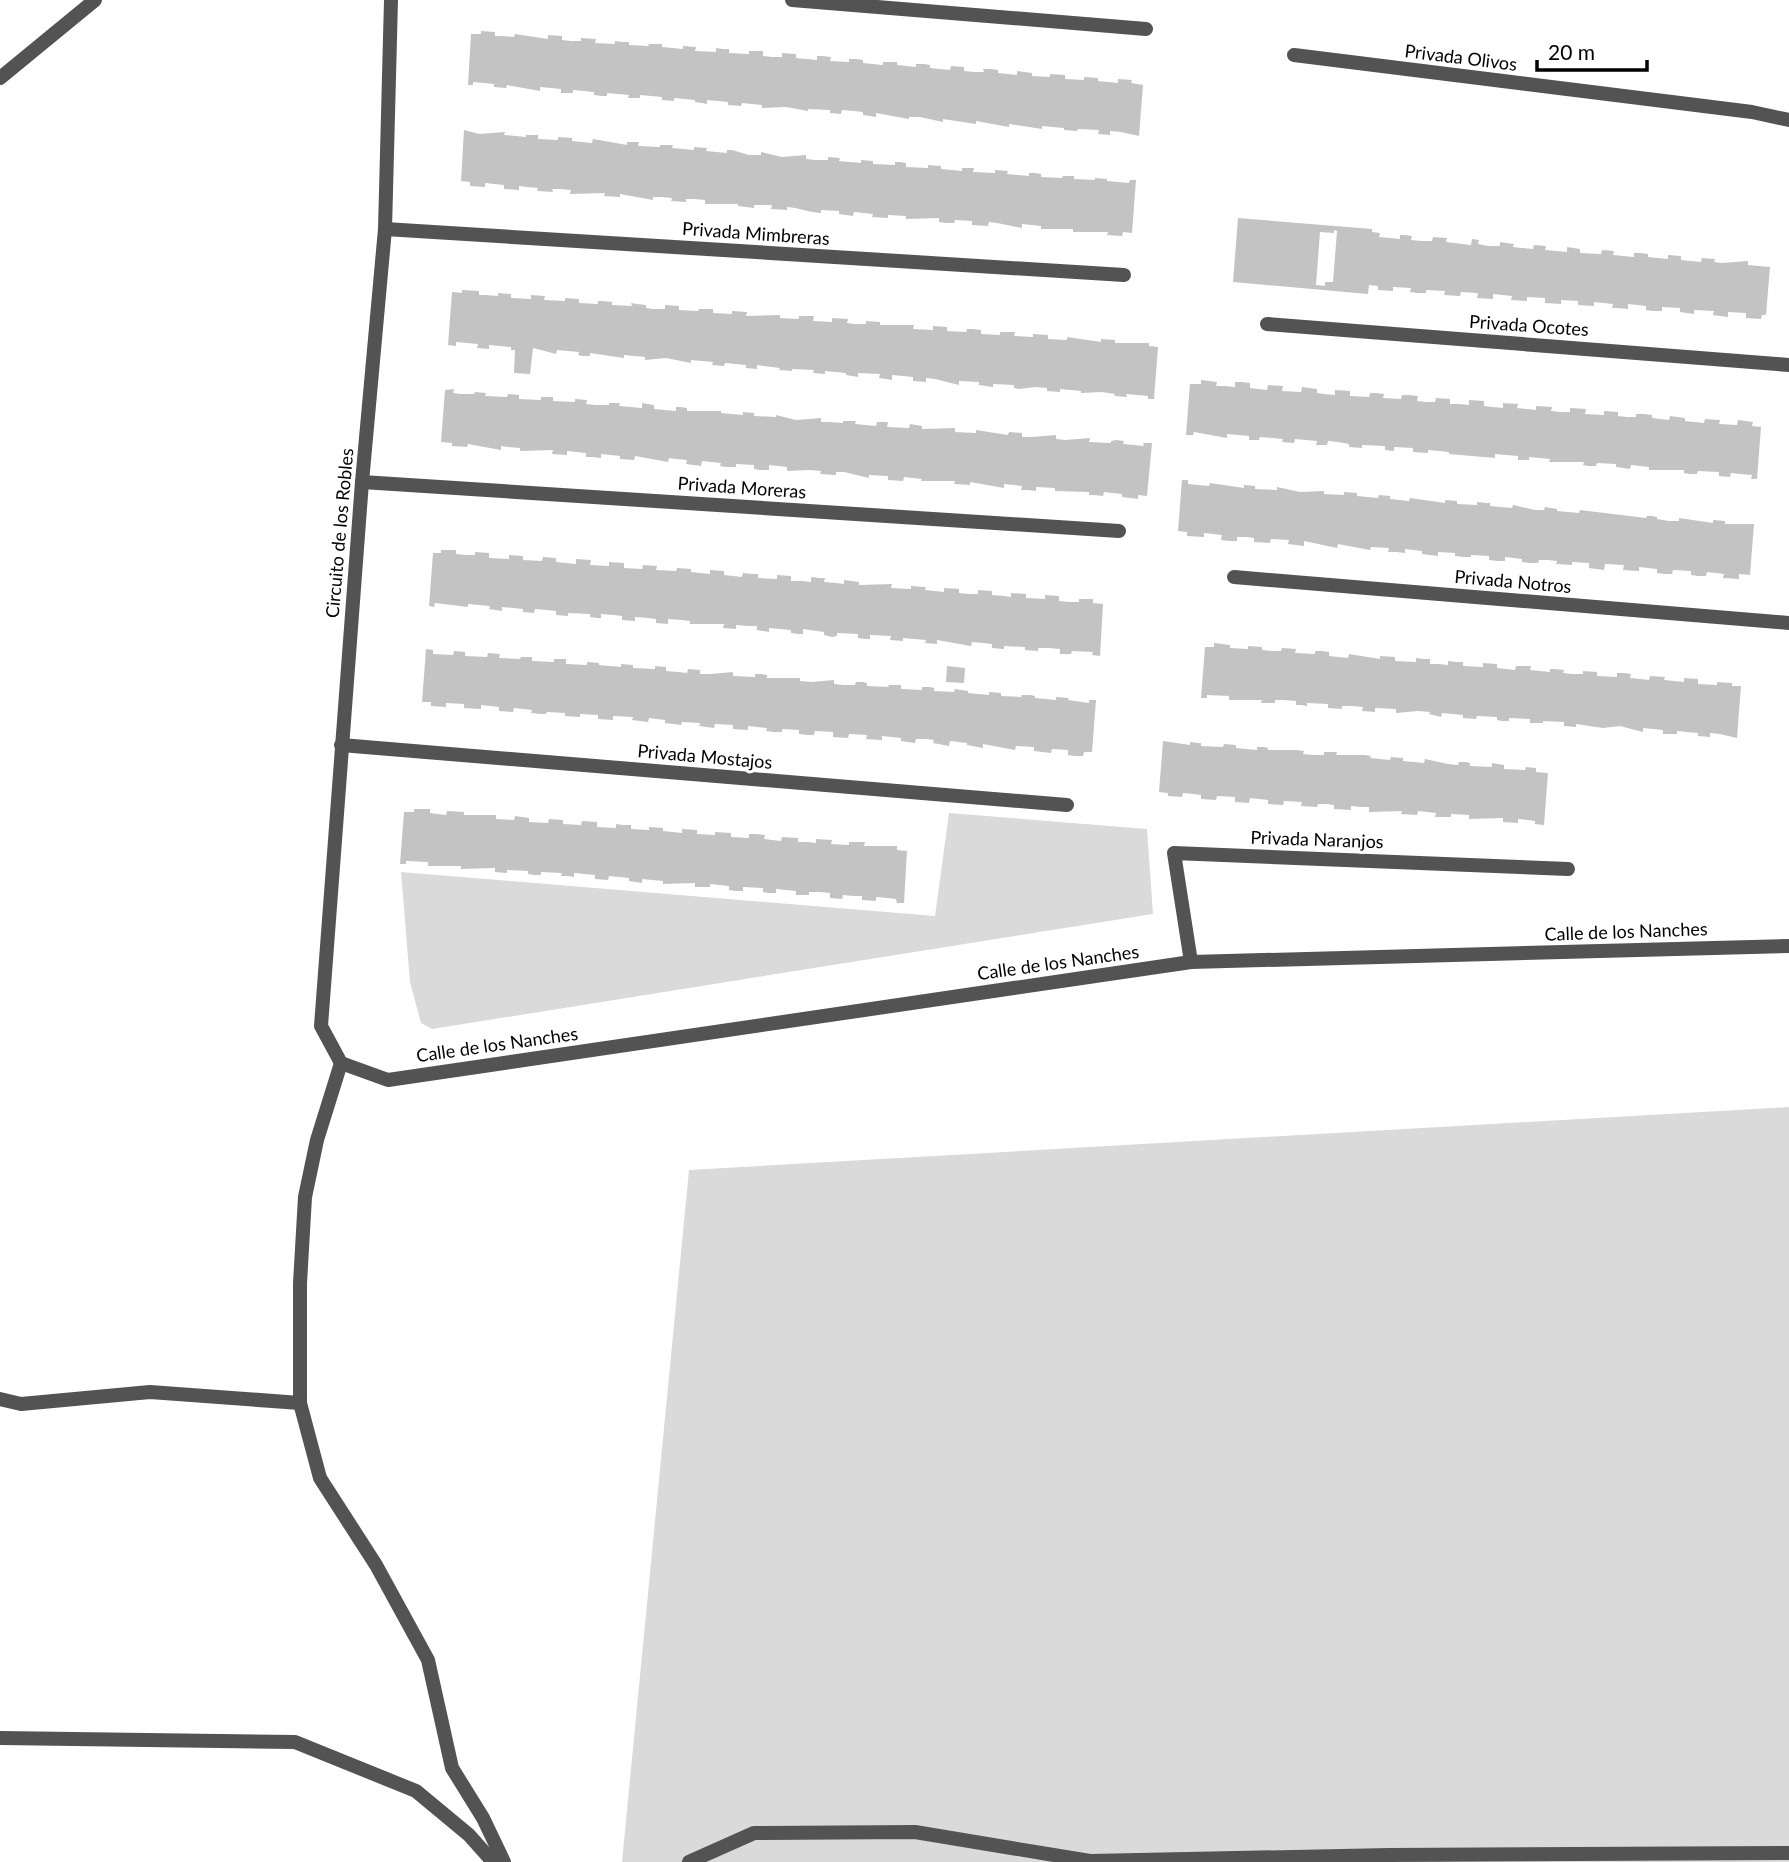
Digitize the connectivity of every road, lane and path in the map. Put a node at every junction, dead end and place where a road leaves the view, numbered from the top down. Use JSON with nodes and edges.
{"nodes":[{"id":1,"x":95,"y":0,"type":"edge"},
{"id":2,"x":391,"y":0,"type":"edge"},
{"id":3,"x":792,"y":0,"type":"edge"},
{"id":4,"x":1146,"y":29,"type":"dead end"},
{"id":5,"x":1294,"y":55,"type":"dead end"},
{"id":6,"x":0,"y":78,"type":"edge"},
{"id":7,"x":1789,"y":120,"type":"edge"},
{"id":8,"x":385,"y":229,"type":"junction"},
{"id":9,"x":1124,"y":275,"type":"dead end"},
{"id":10,"x":1267,"y":324,"type":"dead end"},
{"id":11,"x":1789,"y":365,"type":"edge"},
{"id":12,"x":362,"y":482,"type":"junction"},
{"id":13,"x":1119,"y":531,"type":"dead end"},
{"id":14,"x":1234,"y":577,"type":"dead end"},
{"id":15,"x":1789,"y":623,"type":"edge"},
{"id":16,"x":341,"y":745,"type":"junction"},
{"id":17,"x":1067,"y":805,"type":"dead end"},
{"id":18,"x":1569,"y":869,"type":"dead end"},
{"id":19,"x":1789,"y":946,"type":"edge"},
{"id":20,"x":1191,"y":962,"type":"junction"},
{"id":21,"x":341,"y":1063,"type":"junction"},
{"id":22,"x":0,"y":1399,"type":"edge"},
{"id":23,"x":300,"y":1403,"type":"junction"},
{"id":24,"x":0,"y":1738,"type":"edge"},
{"id":25,"x":1789,"y":1853,"type":"edge"},
{"id":26,"x":493,"y":1862,"type":"edge"},
{"id":27,"x":504,"y":1862,"type":"edge"},
{"id":28,"x":689,"y":1862,"type":"edge"}],
"edges":[{"from":1,"to":6,"type":"street"},
{"from":2,"to":8,"type":"street","name":"Circuito de los Robles"},
{"from":3,"to":4,"type":"street"},
{"from":5,"to":7,"type":"street","name":"Privada Olivos"},
{"from":8,"to":9,"type":"street","name":"Privada Mimbreras"},
{"from":8,"to":12,"type":"street","name":"Circuito de los Robles"},
{"from":10,"to":11,"type":"street","name":"Privada Ocotes"},
{"from":12,"to":13,"type":"street","name":"Privada Moreras"},
{"from":12,"to":16,"type":"street","name":"Circuito de los Robles"},
{"from":14,"to":15,"type":"street","name":"Privada Notros"},
{"from":16,"to":17,"type":"street","name":"Privada Mostajos"},
{"from":16,"to":21,"type":"street","name":"Circuito de los Robles"},
{"from":18,"to":20,"type":"street","name":"Privada Naranjos"},
{"from":19,"to":20,"type":"street","name":"Calle de los Nanches"},
{"from":20,"to":21,"type":"street","name":"Calle de los Nanches"},
{"from":21,"to":23,"type":"street"},
{"from":22,"to":23,"type":"street"},
{"from":23,"to":27,"type":"street"},
{"from":24,"to":26,"type":"street"},
{"from":25,"to":28,"type":"street"}]}
